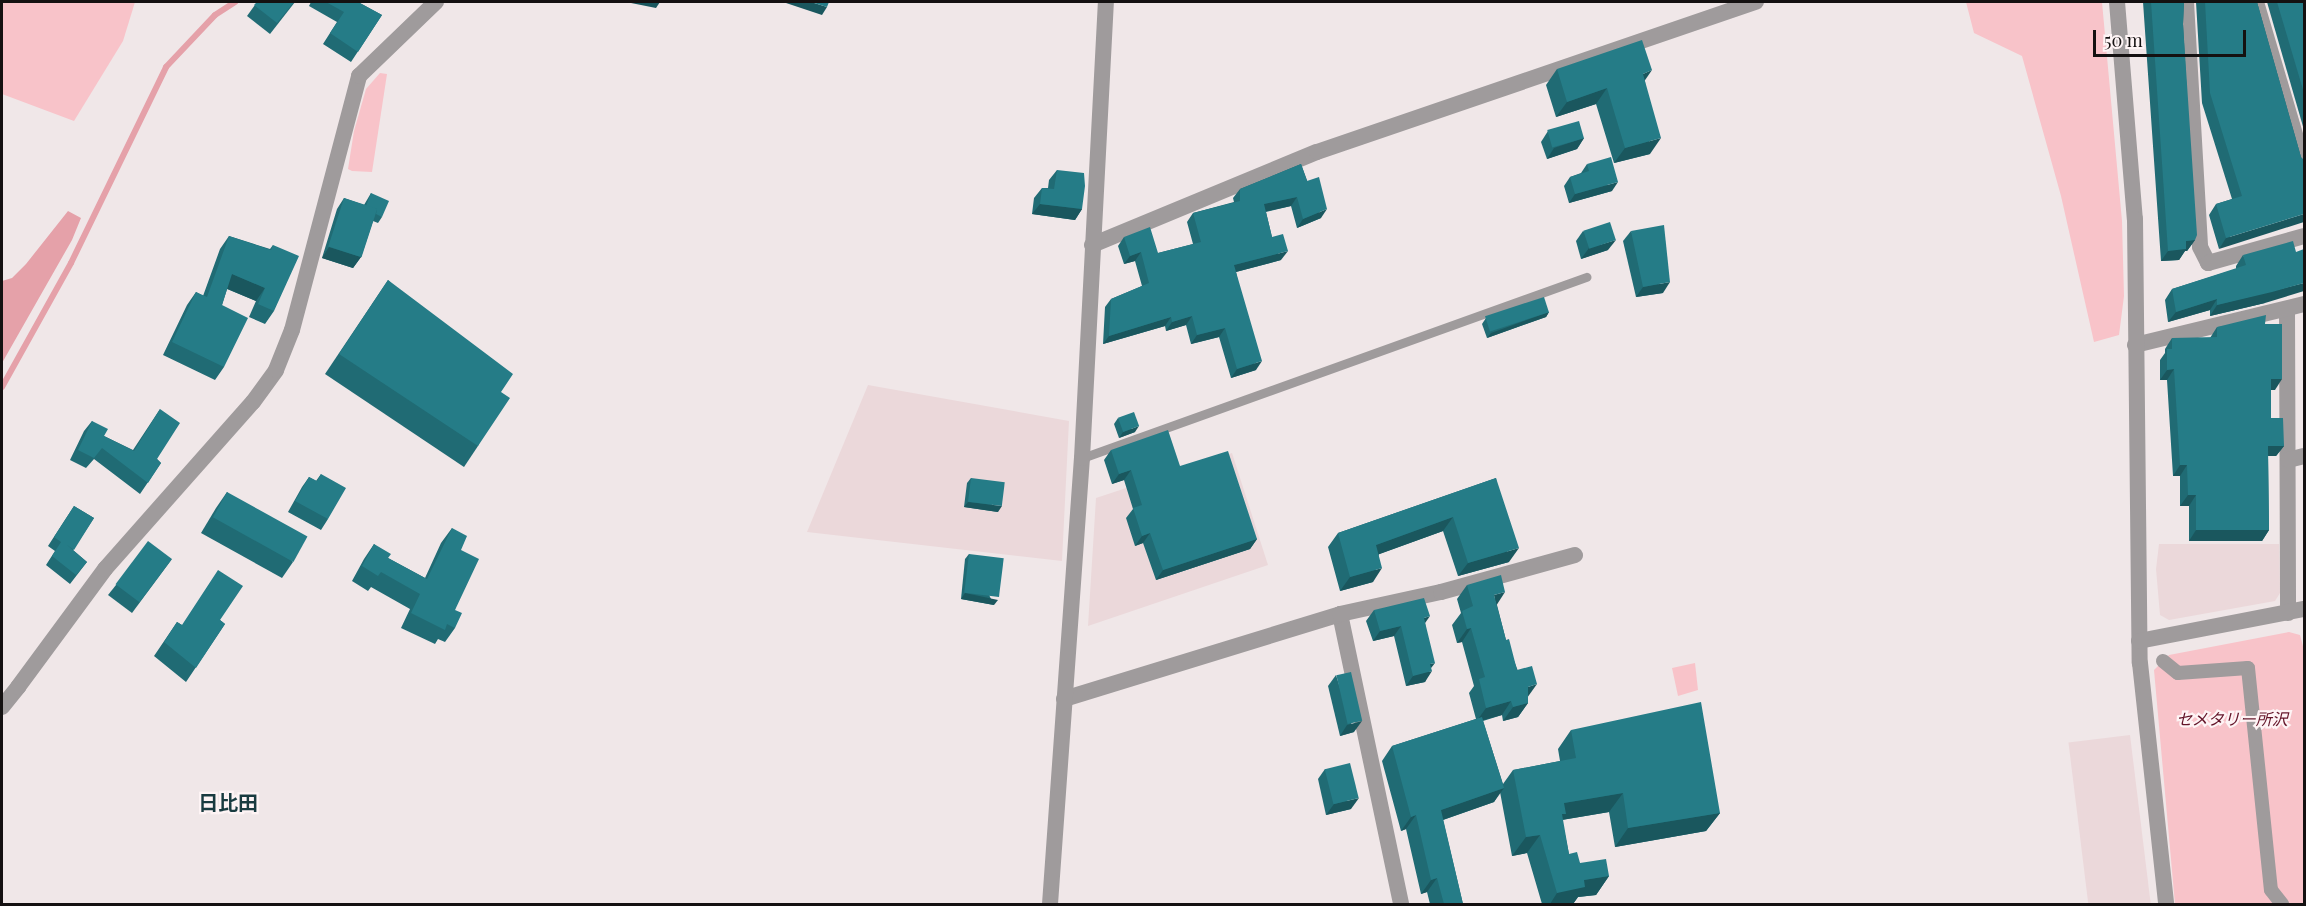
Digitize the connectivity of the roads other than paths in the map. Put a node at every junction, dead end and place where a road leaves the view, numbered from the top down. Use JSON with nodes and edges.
{"nodes":[{"id":1,"x":436,"y":2,"type":"edge"},
{"id":2,"x":1106,"y":2,"type":"edge"},
{"id":3,"x":1756,"y":2,"type":"edge"},
{"id":4,"x":2117,"y":2,"type":"edge"},
{"id":5,"x":2186,"y":2,"type":"edge"},
{"id":6,"x":2256,"y":2,"type":"edge"},
{"id":7,"x":2304,"y":165,"type":"edge"},
{"id":8,"x":2304,"y":236,"type":"edge"},
{"id":9,"x":1092,"y":245,"type":"junction"},
{"id":10,"x":1586,"y":277,"type":"dead end"},
{"id":11,"x":2304,"y":304,"type":"edge"},
{"id":12,"x":2287,"y":309,"type":"junction"},
{"id":13,"x":2135,"y":345,"type":"junction"},
{"id":14,"x":1082,"y":458,"type":"junction"},
{"id":15,"x":2296,"y":458,"type":"edge"},
{"id":16,"x":1575,"y":555,"type":"dead end"},
{"id":17,"x":2304,"y":609,"type":"edge"},
{"id":18,"x":2288,"y":613,"type":"junction"},
{"id":19,"x":1340,"y":614,"type":"junction"},
{"id":20,"x":2139,"y":641,"type":"junction"},
{"id":21,"x":2163,"y":661,"type":"dead end"},
{"id":22,"x":1064,"y":699,"type":"junction"},
{"id":23,"x":2,"y":707,"type":"edge"},
{"id":24,"x":1050,"y":904,"type":"edge"},
{"id":25,"x":1401,"y":904,"type":"edge"},
{"id":26,"x":2166,"y":904,"type":"edge"},
{"id":27,"x":2282,"y":904,"type":"edge"}],
"edges":[{"from":1,"to":23,"type":"street"},
{"from":2,"to":9,"type":"street"},
{"from":3,"to":9,"type":"street"},
{"from":4,"to":13,"type":"street"},
{"from":5,"to":8,"type":"street"},
{"from":6,"to":7,"type":"street"},
{"from":9,"to":14,"type":"street"},
{"from":10,"to":14,"type":"lane"},
{"from":11,"to":12,"type":"street"},
{"from":12,"to":13,"type":"street"},
{"from":12,"to":15,"type":"street"},
{"from":13,"to":20,"type":"street"},
{"from":14,"to":22,"type":"street"},
{"from":15,"to":18,"type":"street"},
{"from":16,"to":19,"type":"street"},
{"from":17,"to":18,"type":"street"},
{"from":18,"to":20,"type":"street"},
{"from":19,"to":22,"type":"street"},
{"from":19,"to":25,"type":"street"},
{"from":20,"to":26,"type":"street"},
{"from":21,"to":27,"type":"street"},
{"from":22,"to":24,"type":"street"}]}
